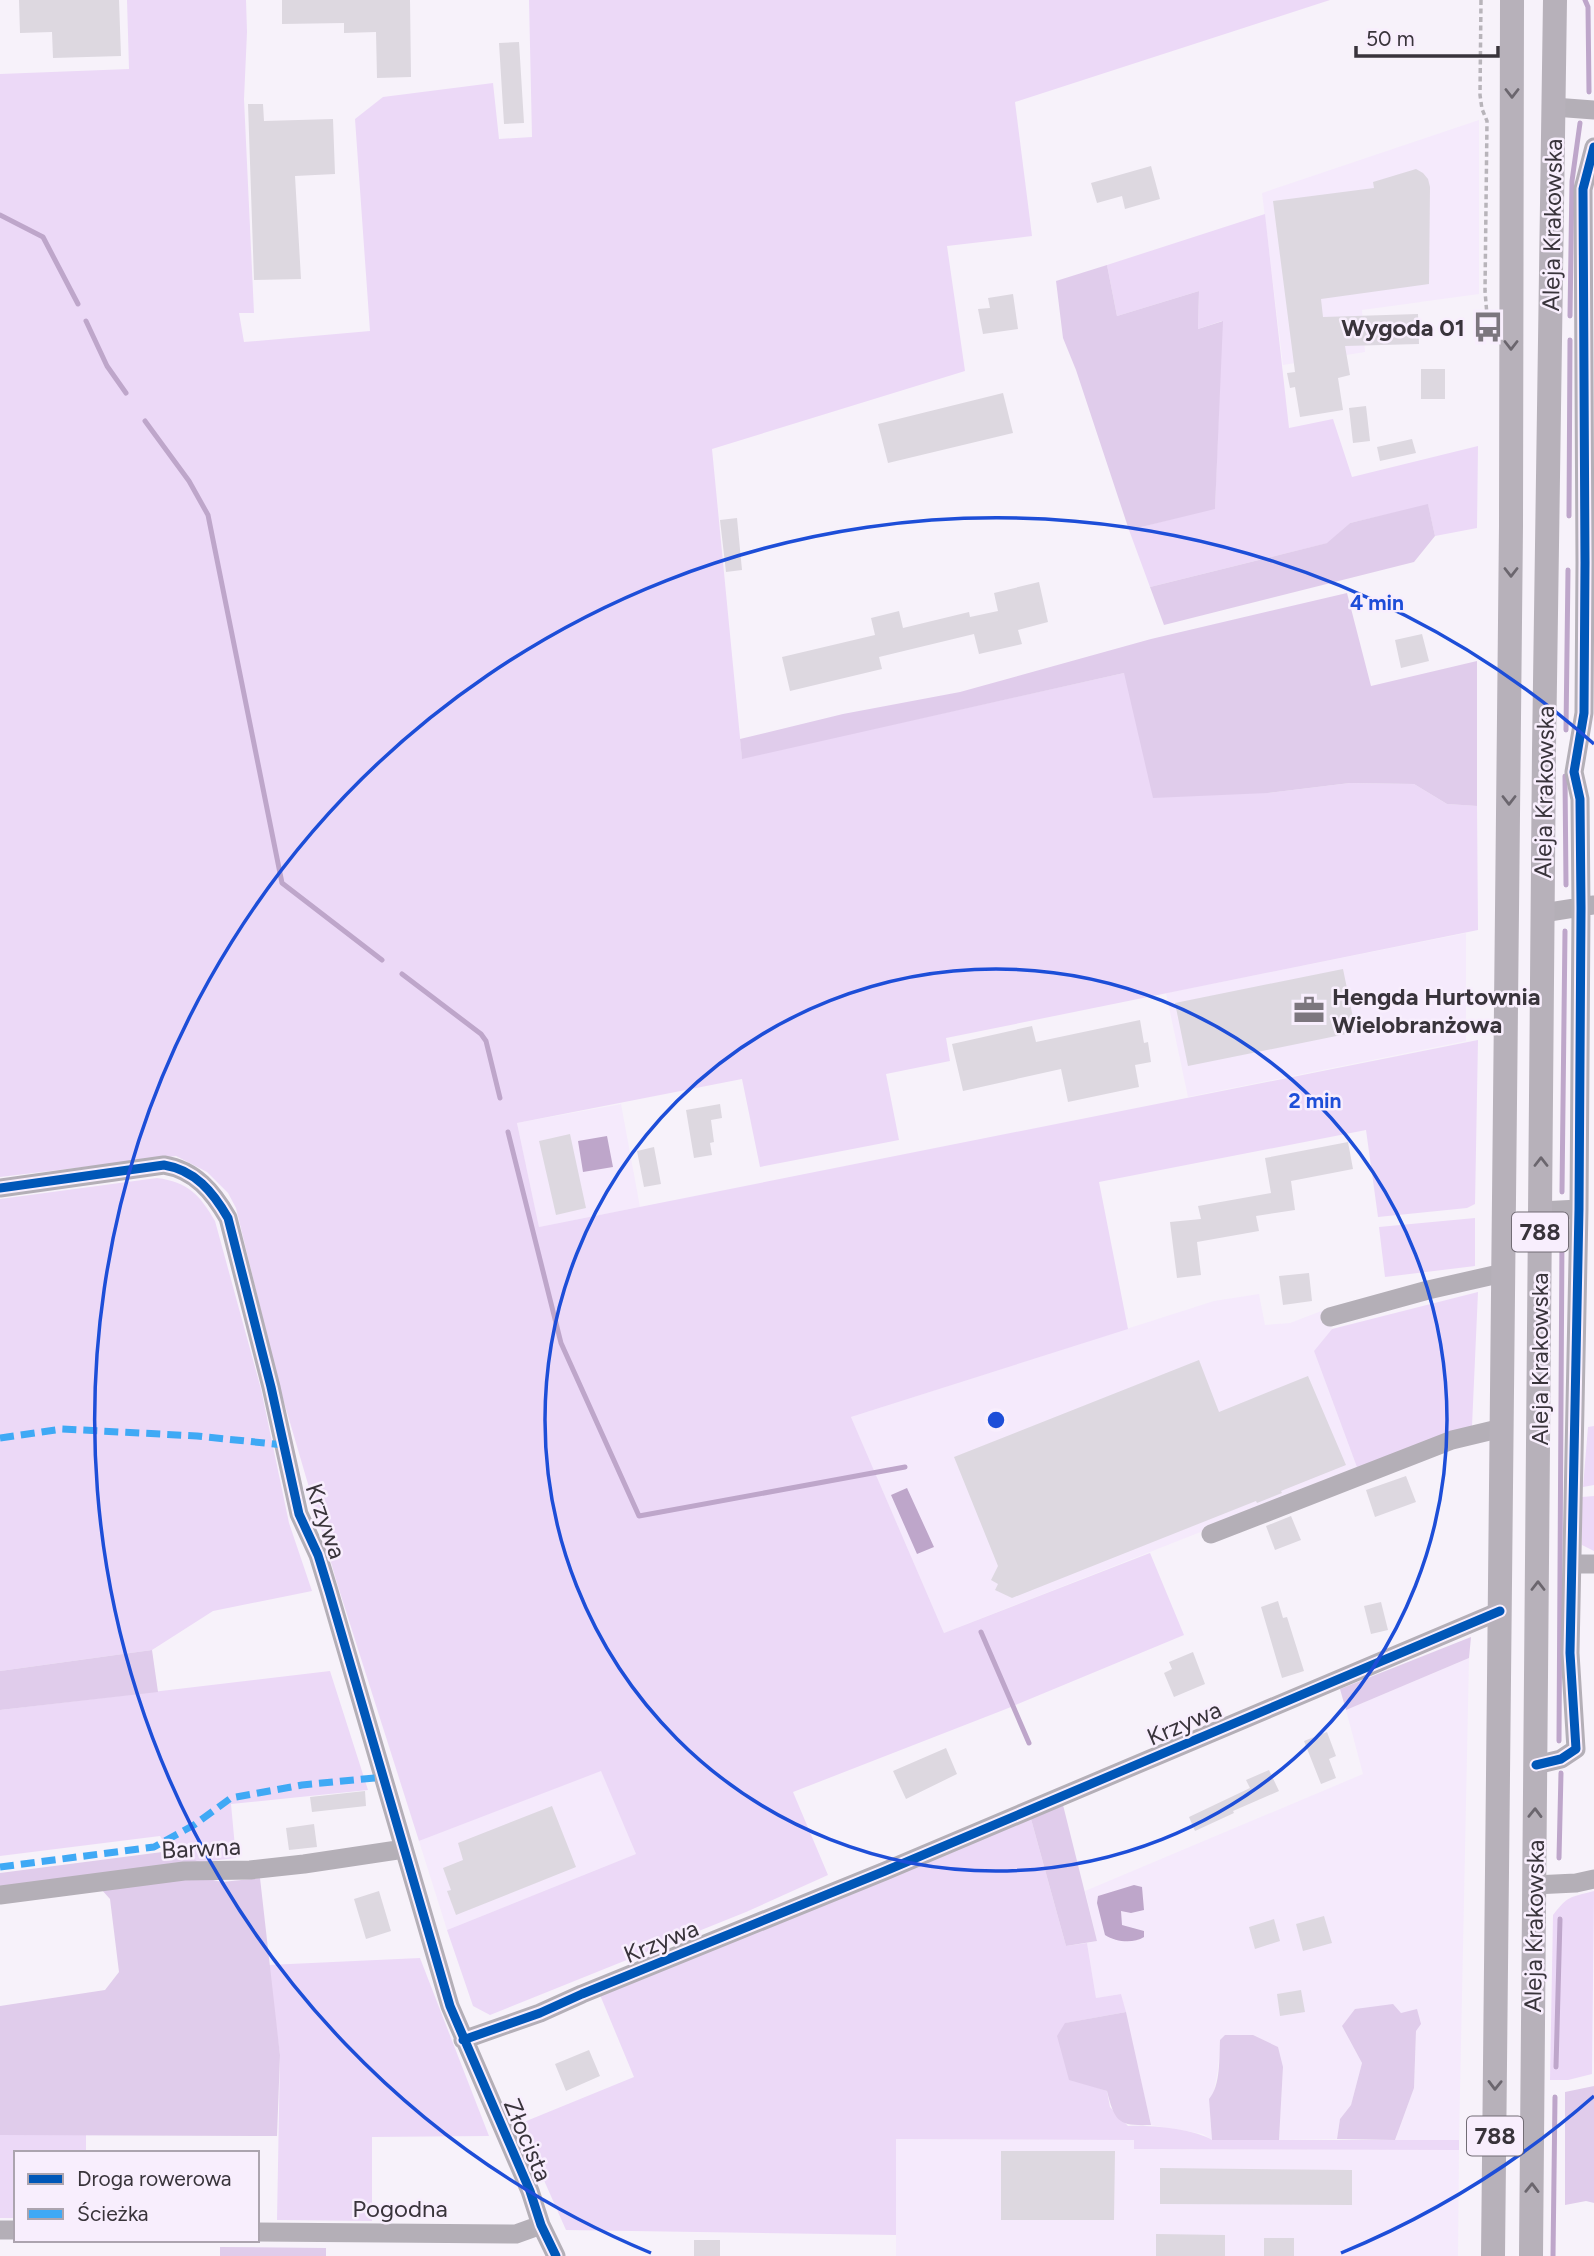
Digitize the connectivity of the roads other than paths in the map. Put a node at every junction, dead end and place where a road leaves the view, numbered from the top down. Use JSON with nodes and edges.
{"nodes":[{"id":1,"x":1512,"y":0,"type":"edge"},
{"id":2,"x":1555,"y":0,"type":"edge"},
{"id":3,"x":1554,"y":107,"type":"junction"},
{"id":4,"x":1594,"y":110,"type":"edge"},
{"id":5,"x":1594,"y":147,"type":"edge"},
{"id":6,"x":1589,"y":541,"type":"edge"},
{"id":7,"x":1544,"y":750,"type":"junction"},
{"id":8,"x":1576,"y":750,"type":"junction"},
{"id":9,"x":1587,"y":907,"type":"edge"},
{"id":10,"x":1543,"y":913,"type":"junction"},
{"id":11,"x":0,"y":1188,"type":"edge"},
{"id":12,"x":1579,"y":1209,"type":"junction"},
{"id":13,"x":1541,"y":1211,"type":"junction"},
{"id":14,"x":1503,"y":1273,"type":"junction"},
{"id":15,"x":1330,"y":1317,"type":"dead end"},
{"id":16,"x":1502,"y":1429,"type":"junction"},
{"id":17,"x":1211,"y":1534,"type":"dead end"},
{"id":18,"x":1572,"y":1564,"type":"junction"},
{"id":19,"x":1594,"y":1564,"type":"edge"},
{"id":20,"x":1500,"y":1611,"type":"junction"},
{"id":21,"x":1536,"y":1765,"type":"junction"},
{"id":22,"x":404,"y":1849,"type":"junction"},
{"id":23,"x":1594,"y":1879,"type":"edge"},
{"id":24,"x":1534,"y":1885,"type":"junction"},
{"id":25,"x":0,"y":1895,"type":"edge"},
{"id":26,"x":463,"y":2040,"type":"junction"},
{"id":27,"x":541,"y":2225,"type":"junction"},
{"id":28,"x":259,"y":2232,"type":"edge"},
{"id":29,"x":556,"y":2256,"type":"edge"},
{"id":30,"x":1493,"y":2256,"type":"edge"},
{"id":31,"x":1531,"y":2256,"type":"edge"}],
"edges":[{"from":1,"to":14,"type":"main road","name":"Aleja Krakowska","number":"788","one_way":true},
{"from":2,"to":3,"type":"main road","name":"Aleja Krakowska","number":"788"},
{"from":3,"to":4,"type":"street"},
{"from":3,"to":7,"type":"main road","name":"Aleja Krakowska","number":"788"},
{"from":5,"to":6,"type":"street"},
{"from":6,"to":8,"type":"street"},
{"from":7,"to":8,"type":"street"},
{"from":7,"to":10,"type":"main road","name":"Aleja Krakowska","number":"788"},
{"from":8,"to":9,"type":"street"},
{"from":9,"to":10,"type":"street"},
{"from":9,"to":12,"type":"street"},
{"from":13,"to":10,"type":"main road","name":"Aleja Krakowska","number":"788","one_way":true},
{"from":11,"to":22,"type":"street","name":"Krzywa"},
{"from":12,"to":13,"type":"street"},
{"from":12,"to":18,"type":"street"},
{"from":21,"to":13,"type":"main road","name":"Aleja Krakowska","number":"788","one_way":true},
{"from":14,"to":15,"type":"street"},
{"from":14,"to":16,"type":"main road","name":"Aleja Krakowska","number":"788"},
{"from":16,"to":17,"type":"street"},
{"from":16,"to":20,"type":"main road","name":"Aleja Krakowska","number":"788"},
{"from":18,"to":19,"type":"street"},
{"from":18,"to":21,"type":"street"},
{"from":20,"to":26,"type":"street","name":"Krzywa"},
{"from":20,"to":30,"type":"main road","name":"Aleja Krakowska","number":"788","one_way":true},
{"from":24,"to":21,"type":"main road","name":"Aleja Krakowska","number":"788","one_way":true},
{"from":22,"to":25,"type":"street","name":"Barwna"},
{"from":22,"to":26,"type":"street","name":"Krzywa"},
{"from":23,"to":24,"type":"street"},
{"from":31,"to":24,"type":"main road","name":"Aleja Krakowska","number":"788","one_way":true},
{"from":26,"to":27,"type":"street","name":"Złocista"},
{"from":27,"to":28,"type":"street","name":"Pogodna"},
{"from":27,"to":29,"type":"street","name":"Złocista"}]}
